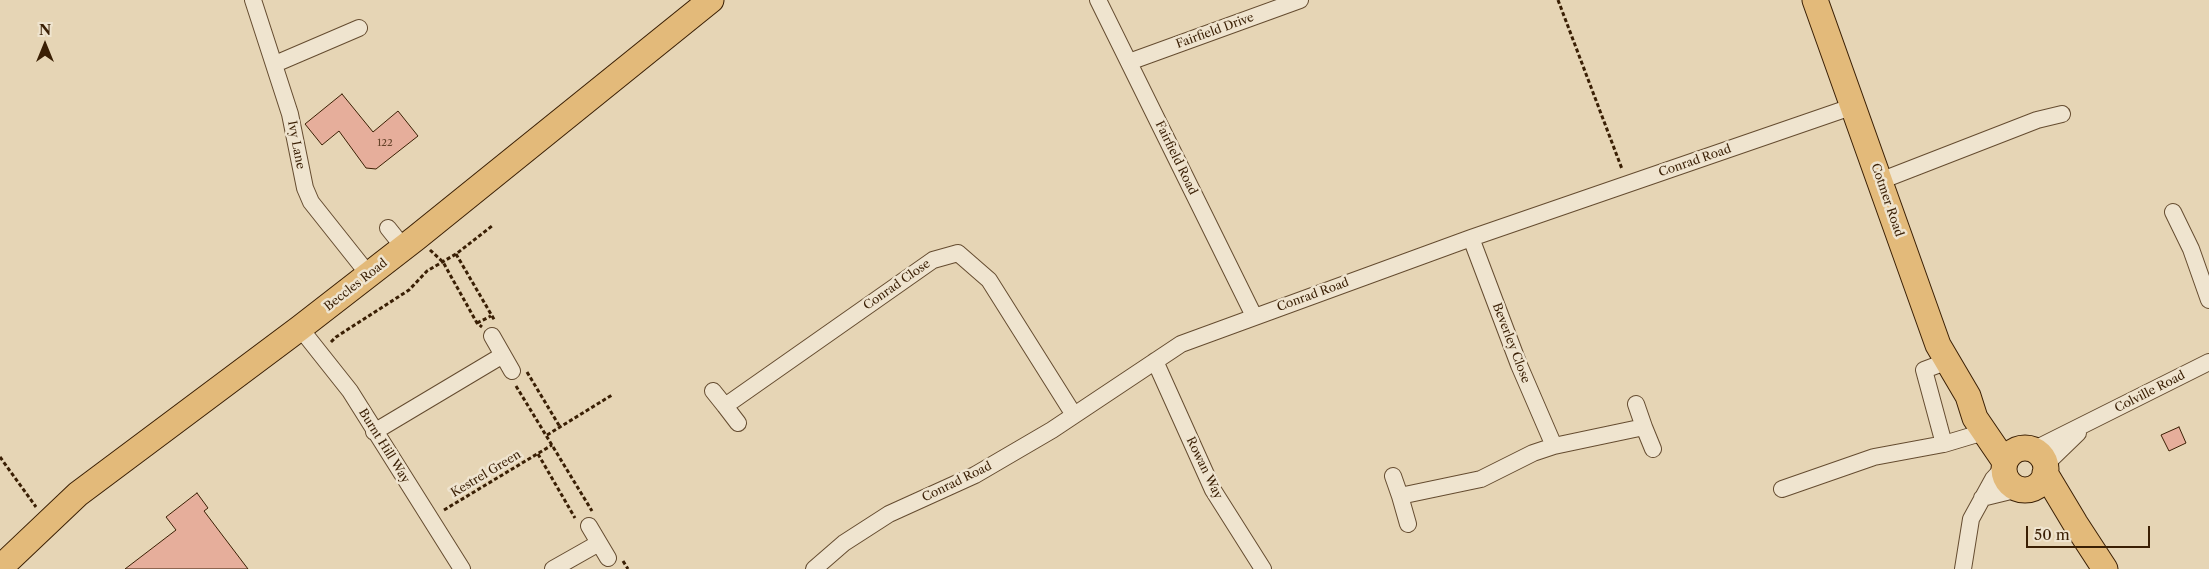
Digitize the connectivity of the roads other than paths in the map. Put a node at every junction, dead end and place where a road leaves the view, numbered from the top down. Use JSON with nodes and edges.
{"nodes":[{"id":1,"x":253,"y":0,"type":"edge"},
{"id":2,"x":712,"y":0,"type":"edge"},
{"id":3,"x":1098,"y":0,"type":"edge"},
{"id":4,"x":1300,"y":0,"type":"edge"},
{"id":5,"x":1815,"y":0,"type":"edge"},
{"id":6,"x":359,"y":28,"type":"dead end"},
{"id":7,"x":1129,"y":62,"type":"junction"},
{"id":8,"x":275,"y":64,"type":"junction"},
{"id":9,"x":1854,"y":106,"type":"junction"},
{"id":10,"x":2062,"y":114,"type":"dead end"},
{"id":11,"x":1880,"y":181,"type":"junction"},
{"id":12,"x":2173,"y":212,"type":"dead end"},
{"id":13,"x":388,"y":228,"type":"dead end"},
{"id":14,"x":1472,"y":238,"type":"junction"},
{"id":15,"x":404,"y":248,"type":"junction"},
{"id":16,"x":369,"y":275,"type":"junction"},
{"id":17,"x":2209,"y":300,"type":"edge"},
{"id":18,"x":1254,"y":316,"type":"junction"},
{"id":19,"x":300,"y":328,"type":"junction"},
{"id":20,"x":492,"y":336,"type":"dead end"},
{"id":21,"x":503,"y":355,"type":"junction"},
{"id":22,"x":1948,"y":361,"type":"junction"},
{"id":23,"x":1155,"y":362,"type":"junction"},
{"id":24,"x":2209,"y":362,"type":"edge"},
{"id":25,"x":512,"y":370,"type":"dead end"},
{"id":26,"x":712,"y":391,"type":"dead end"},
{"id":27,"x":1968,"y":396,"type":"junction"},
{"id":28,"x":1636,"y":404,"type":"dead end"},
{"id":29,"x":726,"y":406,"type":"junction"},
{"id":30,"x":1074,"y":415,"type":"junction"},
{"id":31,"x":2091,"y":422,"type":"junction"},
{"id":32,"x":738,"y":423,"type":"dead end"},
{"id":33,"x":1644,"y":427,"type":"junction"},
{"id":34,"x":374,"y":432,"type":"junction"},
{"id":35,"x":1984,"y":432,"type":"junction"},
{"id":36,"x":1944,"y":444,"type":"junction"},
{"id":37,"x":1554,"y":446,"type":"junction"},
{"id":38,"x":1653,"y":449,"type":"dead end"},
{"id":39,"x":2038,"y":460,"type":"junction"},
{"id":40,"x":2005,"y":464,"type":"junction"},
{"id":41,"x":1393,"y":476,"type":"dead end"},
{"id":42,"x":1782,"y":489,"type":"dead end"},
{"id":43,"x":2021,"y":489,"type":"junction"},
{"id":44,"x":1400,"y":496,"type":"junction"},
{"id":45,"x":1982,"y":498,"type":"junction"},
{"id":46,"x":588,"y":522,"type":"road end"},
{"id":47,"x":2075,"y":523,"type":"junction"},
{"id":48,"x":1408,"y":524,"type":"dead end"},
{"id":49,"x":599,"y":543,"type":"junction"},
{"id":50,"x":615,"y":558,"type":"road end"},
{"id":51,"x":0,"y":568,"type":"edge"},
{"id":52,"x":462,"y":569,"type":"edge"},
{"id":53,"x":553,"y":569,"type":"edge"},
{"id":54,"x":816,"y":569,"type":"edge"},
{"id":55,"x":1264,"y":569,"type":"edge"},
{"id":56,"x":1963,"y":569,"type":"edge"},
{"id":57,"x":2105,"y":569,"type":"edge"}],
"edges":[{"from":1,"to":8,"type":"street","name":"Ivy Lane"},
{"from":2,"to":15,"type":"highway","name":"Beccles Road"},
{"from":3,"to":7,"type":"street","name":"Fairfield Road"},
{"from":4,"to":7,"type":"street","name":"Fairfield Drive"},
{"from":5,"to":9,"type":"highway","name":"Cotmer Road"},
{"from":6,"to":8,"type":"street"},
{"from":7,"to":18,"type":"street","name":"Fairfield Road"},
{"from":8,"to":16,"type":"street","name":"Ivy Lane"},
{"from":9,"to":11,"type":"highway","name":"Cotmer Road"},
{"from":9,"to":14,"type":"street","name":"Conrad Road"},
{"from":10,"to":11,"type":"street"},
{"from":11,"to":22,"type":"highway","name":"Cotmer Road"},
{"from":12,"to":17,"type":"street"},
{"from":13,"to":15,"type":"street"},
{"from":14,"to":18,"type":"street","name":"Conrad Road"},
{"from":14,"to":37,"type":"street","name":"Beverley Close"},
{"from":15,"to":16,"type":"highway","name":"Beccles Road"},
{"from":16,"to":19,"type":"highway","name":"Beccles Road"},
{"from":18,"to":23,"type":"street","name":"Conrad Road"},
{"from":19,"to":34,"type":"street","name":"Burnt Hill Way"},
{"from":19,"to":51,"type":"highway","name":"Beccles Road"},
{"from":20,"to":21,"type":"street"},
{"from":21,"to":25,"type":"street"},
{"from":21,"to":34,"type":"street"},
{"from":22,"to":27,"type":"highway","name":"Cotmer Road"},
{"from":22,"to":36,"type":"street"},
{"from":23,"to":30,"type":"street","name":"Conrad Road"},
{"from":23,"to":55,"type":"street","name":"Rowan Way"},
{"from":24,"to":31,"type":"street","name":"Colville Road"},
{"from":26,"to":29,"type":"street"},
{"from":27,"to":35,"type":"highway","name":"Cotmer Road"},
{"from":27,"to":39,"type":"highway","name":"Cotmer Road"},
{"from":28,"to":33,"type":"street"},
{"from":29,"to":30,"type":"street","name":"Conrad Close"},
{"from":29,"to":32,"type":"street"},
{"from":30,"to":54,"type":"street","name":"Conrad Road"},
{"from":31,"to":39,"type":"street","name":"Colville Road"},
{"from":31,"to":39,"type":"street","name":"Colville Road"},
{"from":33,"to":37,"type":"street"},
{"from":33,"to":38,"type":"street"},
{"from":34,"to":52,"type":"street","name":"Burnt Hill Way"},
{"from":35,"to":36,"type":"street"},
{"from":35,"to":40,"type":"highway","name":"Cotmer Road"},
{"from":36,"to":42,"type":"street"},
{"from":37,"to":44,"type":"street"},
{"from":39,"to":40,"type":"highway"},
{"from":39,"to":43,"type":"highway"},
{"from":39,"to":47,"type":"highway"},
{"from":40,"to":43,"type":"highway"},
{"from":40,"to":45,"type":"street"},
{"from":41,"to":44,"type":"street"},
{"from":43,"to":45,"type":"street"},
{"from":43,"to":47,"type":"highway"},
{"from":44,"to":48,"type":"street"},
{"from":45,"to":56,"type":"street"},
{"from":46,"to":49,"type":"street"},
{"from":47,"to":57,"type":"highway"},
{"from":49,"to":50,"type":"street"},
{"from":49,"to":53,"type":"street"}]}
